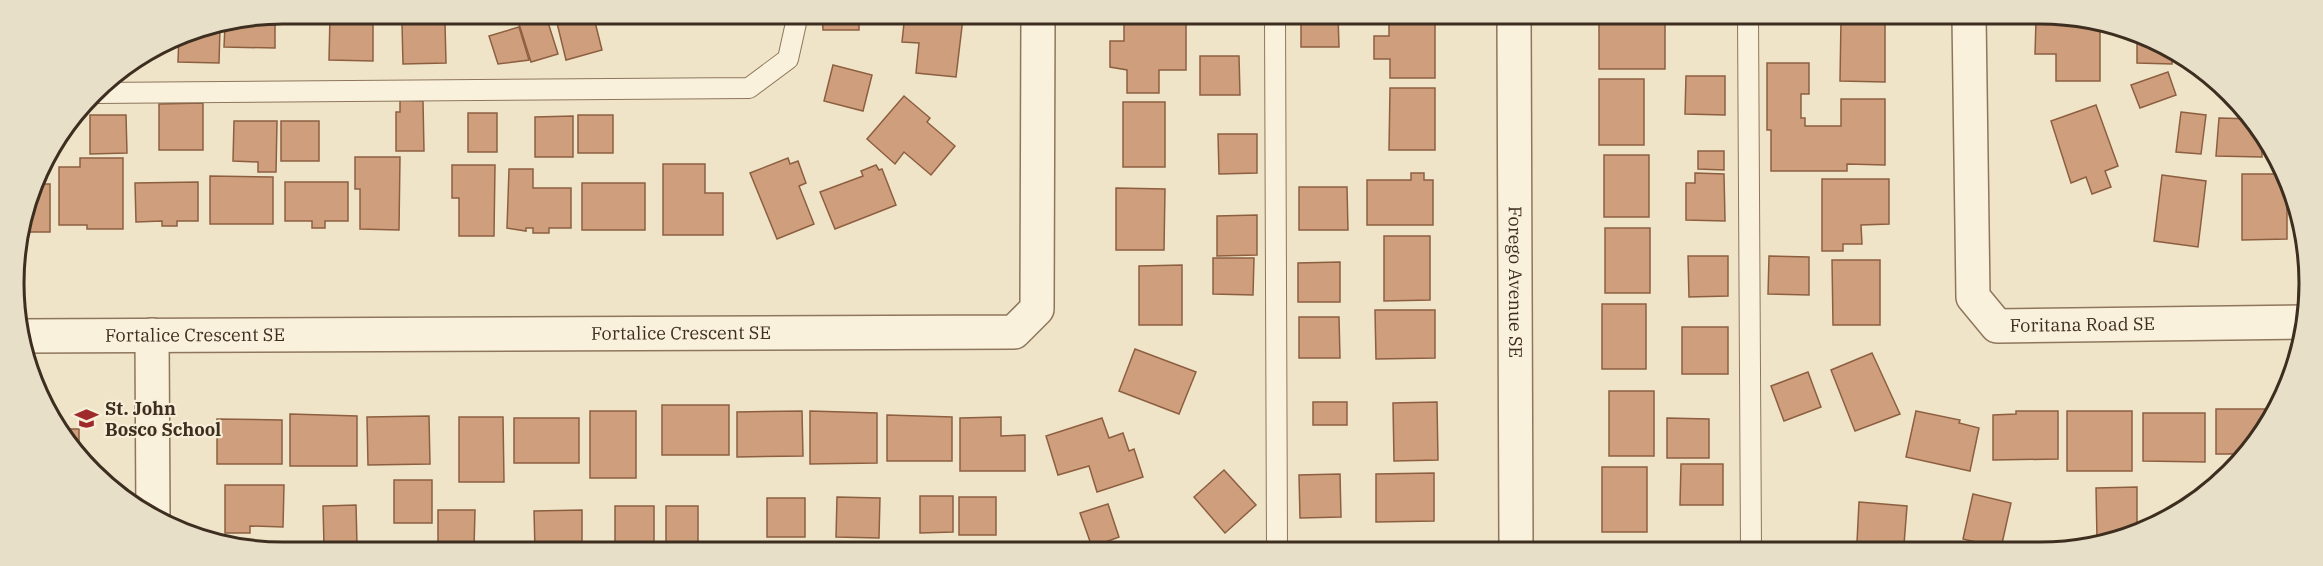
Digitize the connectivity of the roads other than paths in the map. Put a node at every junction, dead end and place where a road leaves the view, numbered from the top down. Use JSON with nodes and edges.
{"nodes":[{"id":1,"x":796,"y":24,"type":"edge"},
{"id":2,"x":1038,"y":24,"type":"edge"},
{"id":3,"x":1275,"y":24,"type":"edge"},
{"id":4,"x":1514,"y":24,"type":"edge"},
{"id":5,"x":1748,"y":24,"type":"edge"},
{"id":6,"x":1969,"y":24,"type":"edge"},
{"id":7,"x":107,"y":93,"type":"edge"},
{"id":8,"x":2296,"y":322,"type":"edge"},
{"id":9,"x":152,"y":335,"type":"junction"},
{"id":10,"x":29,"y":336,"type":"edge"},
{"id":11,"x":153,"y":507,"type":"edge"},
{"id":12,"x":1277,"y":542,"type":"edge"},
{"id":13,"x":1516,"y":542,"type":"edge"},
{"id":14,"x":1751,"y":542,"type":"edge"}],
"edges":[{"from":1,"to":7,"type":"lane"},
{"from":2,"to":9,"type":"street","name":"Fortalice Crescent SE"},
{"from":3,"to":12,"type":"lane"},
{"from":4,"to":13,"type":"street","name":"Forego Avenue SE"},
{"from":5,"to":14,"type":"lane"},
{"from":6,"to":8,"type":"street","name":"Foritana Road SE"},
{"from":9,"to":10,"type":"street","name":"Fortalice Crescent SE"},
{"from":9,"to":11,"type":"street"}]}
